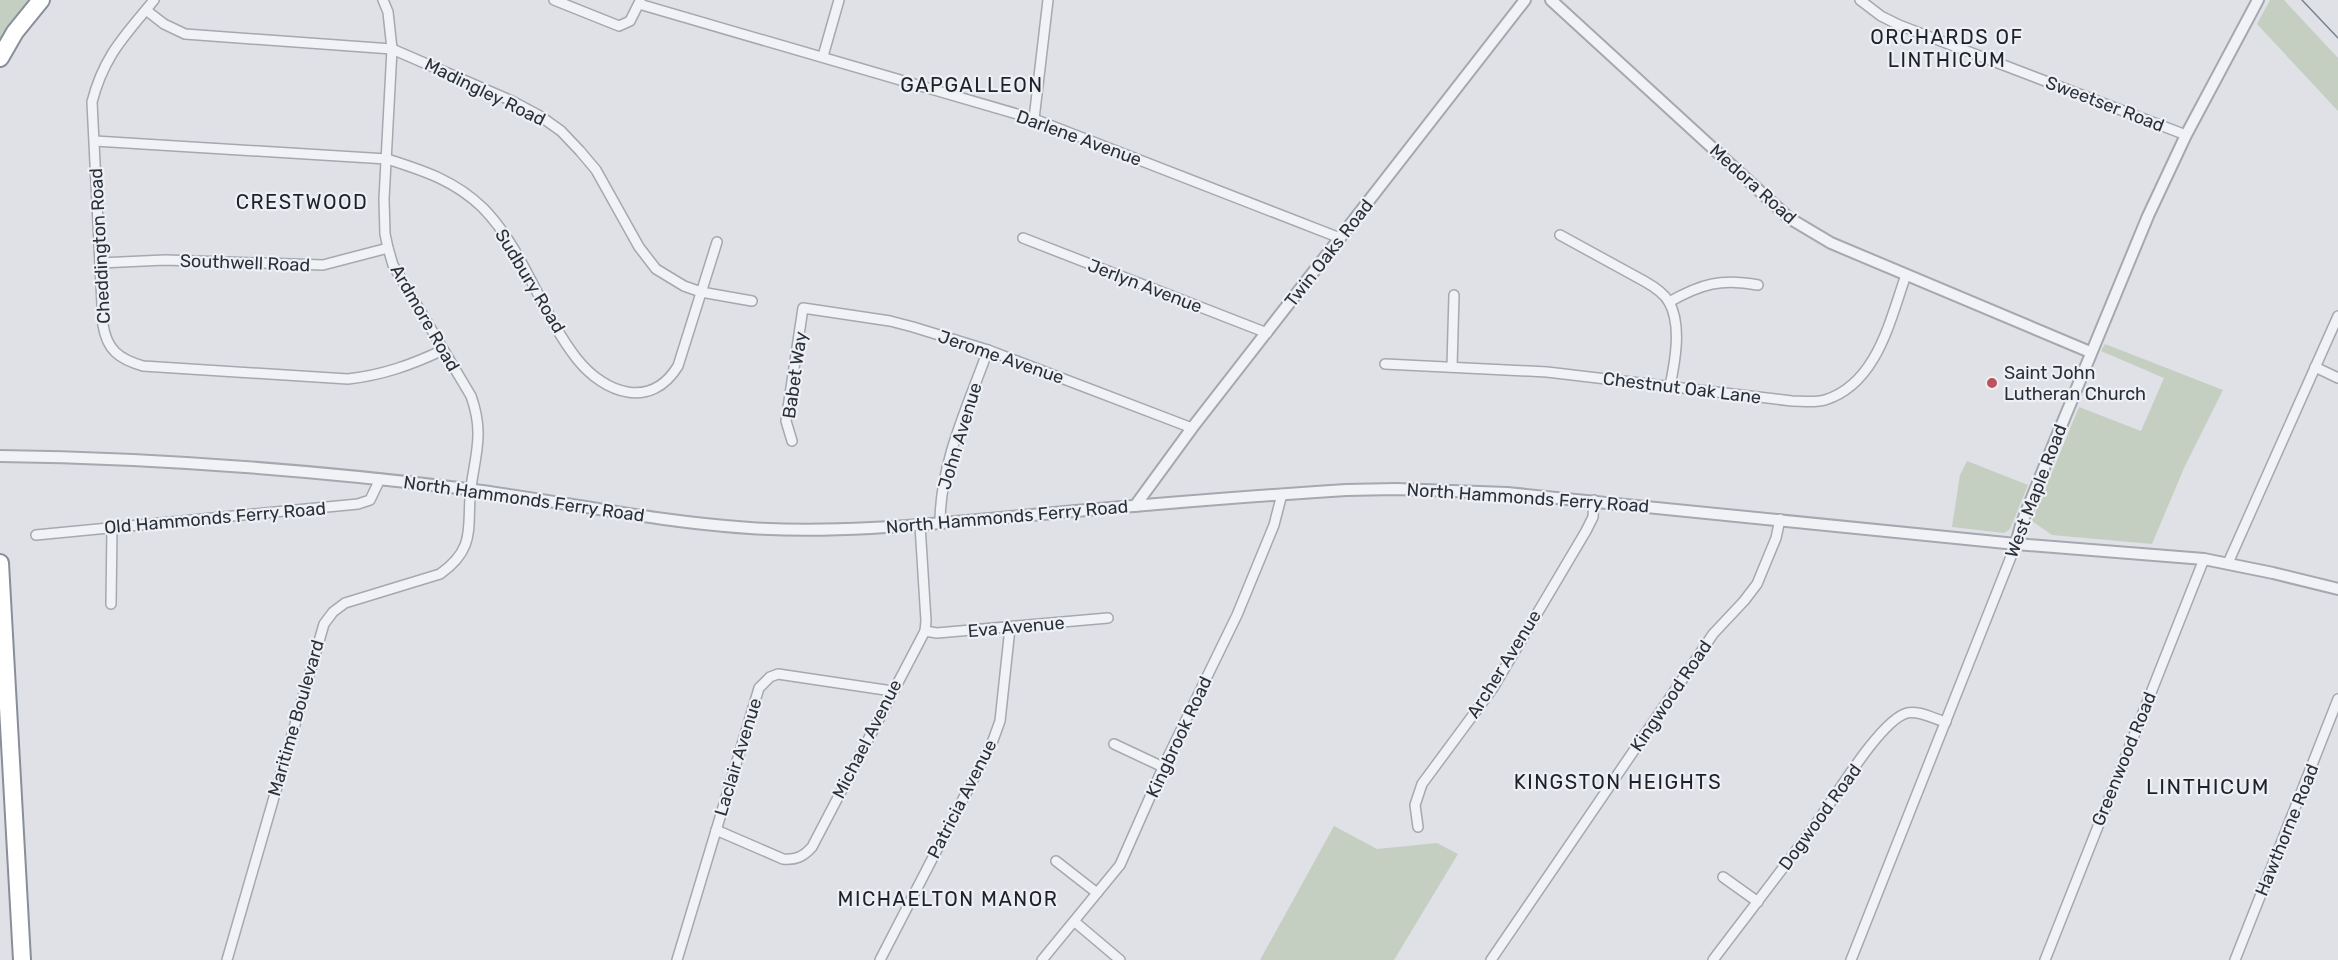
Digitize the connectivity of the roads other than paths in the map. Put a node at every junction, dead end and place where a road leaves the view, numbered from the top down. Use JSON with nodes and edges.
{"nodes":[{"id":1,"x":41,"y":0,"type":"edge"},
{"id":2,"x":154,"y":0,"type":"edge"},
{"id":3,"x":383,"y":0,"type":"edge"},
{"id":4,"x":554,"y":0,"type":"edge"},
{"id":5,"x":839,"y":0,"type":"edge"},
{"id":6,"x":1048,"y":0,"type":"edge"},
{"id":7,"x":1525,"y":0,"type":"edge"},
{"id":8,"x":1551,"y":0,"type":"edge"},
{"id":9,"x":1861,"y":0,"type":"edge"},
{"id":10,"x":2258,"y":0,"type":"edge"},
{"id":11,"x":639,"y":2,"type":"edge"},
{"id":12,"x":146,"y":10,"type":"junction"},
{"id":13,"x":392,"y":49,"type":"junction"},
{"id":14,"x":823,"y":56,"type":"junction"},
{"id":15,"x":0,"y":58,"type":"edge"},
{"id":16,"x":1034,"y":119,"type":"junction"},
{"id":17,"x":2186,"y":135,"type":"junction"},
{"id":18,"x":95,"y":141,"type":"junction"},
{"id":19,"x":387,"y":159,"type":"junction"},
{"id":20,"x":1560,"y":235,"type":"dead end"},
{"id":21,"x":1023,"y":238,"type":"dead end"},
{"id":22,"x":1340,"y":238,"type":"junction"},
{"id":23,"x":717,"y":242,"type":"dead end"},
{"id":24,"x":388,"y":248,"type":"junction"},
{"id":25,"x":100,"y":263,"type":"junction"},
{"id":26,"x":1906,"y":275,"type":"junction"},
{"id":27,"x":1758,"y":285,"type":"dead end"},
{"id":28,"x":701,"y":292,"type":"junction"},
{"id":29,"x":1454,"y":295,"type":"dead end"},
{"id":30,"x":752,"y":301,"type":"dead end"},
{"id":31,"x":1669,"y":302,"type":"junction"},
{"id":32,"x":803,"y":308,"type":"joint"},
{"id":33,"x":2338,"y":316,"type":"edge"},
{"id":34,"x":1267,"y":333,"type":"junction"},
{"id":35,"x":443,"y":350,"type":"junction"},
{"id":36,"x":988,"y":350,"type":"junction"},
{"id":37,"x":2091,"y":352,"type":"junction"},
{"id":38,"x":1385,"y":364,"type":"dead end"},
{"id":39,"x":1452,"y":366,"type":"junction"},
{"id":40,"x":2315,"y":368,"type":"junction"},
{"id":41,"x":2338,"y":378,"type":"edge"},
{"id":42,"x":1670,"y":386,"type":"junction"},
{"id":43,"x":1192,"y":428,"type":"junction"},
{"id":44,"x":792,"y":441,"type":"dead end"},
{"id":45,"x":4,"y":456,"type":"edge"},
{"id":46,"x":380,"y":479,"type":"junction"},
{"id":47,"x":471,"y":490,"type":"junction"},
{"id":48,"x":1282,"y":494,"type":"junction"},
{"id":49,"x":1594,"y":500,"type":"junction"},
{"id":50,"x":1135,"y":506,"type":"junction"},
{"id":51,"x":1780,"y":519,"type":"junction"},
{"id":52,"x":940,"y":523,"type":"junction"},
{"id":53,"x":920,"y":525,"type":"junction"},
{"id":54,"x":112,"y":528,"type":"junction"},
{"id":55,"x":36,"y":535,"type":"dead end"},
{"id":56,"x":2016,"y":544,"type":"junction"},
{"id":57,"x":2204,"y":559,"type":"junction"},
{"id":58,"x":0,"y":563,"type":"edge"},
{"id":59,"x":2228,"y":563,"type":"junction"},
{"id":60,"x":2338,"y":589,"type":"edge"},
{"id":61,"x":111,"y":604,"type":"dead end"},
{"id":62,"x":1108,"y":618,"type":"dead end"},
{"id":63,"x":1010,"y":628,"type":"junction"},
{"id":64,"x":925,"y":631,"type":"junction"},
{"id":65,"x":892,"y":691,"type":"junction"},
{"id":66,"x":2338,"y":699,"type":"edge"},
{"id":67,"x":1946,"y":722,"type":"junction"},
{"id":68,"x":1114,"y":744,"type":"dead end"},
{"id":69,"x":1163,"y":767,"type":"junction"},
{"id":70,"x":1418,"y":827,"type":"dead end"},
{"id":71,"x":716,"y":830,"type":"junction"},
{"id":72,"x":1056,"y":861,"type":"dead end"},
{"id":73,"x":1723,"y":877,"type":"dead end"},
{"id":74,"x":1097,"y":893,"type":"junction"},
{"id":75,"x":1758,"y":902,"type":"junction"},
{"id":76,"x":1075,"y":922,"type":"junction"},
{"id":77,"x":680,"y":959,"type":"edge"},
{"id":78,"x":22,"y":960,"type":"edge"},
{"id":79,"x":227,"y":960,"type":"edge"},
{"id":80,"x":880,"y":960,"type":"edge"},
{"id":81,"x":1042,"y":960,"type":"edge"},
{"id":82,"x":1120,"y":960,"type":"edge"},
{"id":83,"x":1491,"y":960,"type":"edge"},
{"id":84,"x":1713,"y":960,"type":"edge"},
{"id":85,"x":1851,"y":960,"type":"edge"},
{"id":86,"x":2045,"y":960,"type":"edge"},
{"id":87,"x":2235,"y":960,"type":"edge"}],
"edges":[{"from":1,"to":15,"type":"highway"},
{"from":2,"to":12,"type":"street","name":"Cheddington Road"},
{"from":3,"to":13,"type":"street","name":"Ardmore Road"},
{"from":4,"to":11,"type":"street"},
{"from":5,"to":14,"type":"street"},
{"from":6,"to":16,"type":"street"},
{"from":7,"to":22,"type":"street","name":"Twin Oaks Road"},
{"from":8,"to":26,"type":"street","name":"Medora Road"},
{"from":9,"to":17,"type":"street","name":"Sweetser Road"},
{"from":10,"to":17,"type":"street","name":"West Maple Road"},
{"from":11,"to":14,"type":"street","name":"Darlene Avenue"},
{"from":12,"to":13,"type":"street","name":"Madingley Road"},
{"from":12,"to":18,"type":"street","name":"Cheddington Road"},
{"from":13,"to":19,"type":"street","name":"Ardmore Road"},
{"from":13,"to":28,"type":"street","name":"Madingley Road"},
{"from":14,"to":16,"type":"street","name":"Darlene Avenue"},
{"from":16,"to":22,"type":"street","name":"Darlene Avenue"},
{"from":17,"to":37,"type":"street","name":"West Maple Road"},
{"from":18,"to":19,"type":"street","name":"Sudbury Road"},
{"from":18,"to":25,"type":"street","name":"Cheddington Road"},
{"from":19,"to":24,"type":"street","name":"Ardmore Road"},
{"from":19,"to":28,"type":"street","name":"Sudbury Road"},
{"from":20,"to":31,"type":"street"},
{"from":21,"to":34,"type":"street","name":"Jerlyn Avenue"},
{"from":22,"to":34,"type":"street","name":"Twin Oaks Road"},
{"from":23,"to":28,"type":"street","name":"Sudbury Road"},
{"from":24,"to":25,"type":"street","name":"Southwell Road"},
{"from":24,"to":35,"type":"street","name":"Ardmore Road"},
{"from":25,"to":35,"type":"street","name":"Cheddington Road"},
{"from":26,"to":37,"type":"street","name":"Medora Road"},
{"from":26,"to":42,"type":"street","name":"Chestnut Oak Lane"},
{"from":27,"to":31,"type":"street"},
{"from":28,"to":30,"type":"street","name":"Madingley Road"},
{"from":29,"to":39,"type":"street"},
{"from":31,"to":42,"type":"street"},
{"from":32,"to":36,"type":"street","name":"Jerome Avenue"},
{"from":32,"to":44,"type":"street","name":"Babet Way"},
{"from":33,"to":40,"type":"street"},
{"from":34,"to":43,"type":"street","name":"Twin Oaks Road"},
{"from":35,"to":47,"type":"street","name":"Ardmore Road"},
{"from":36,"to":43,"type":"street","name":"Jerome Avenue"},
{"from":36,"to":52,"type":"street","name":"John Avenue"},
{"from":37,"to":56,"type":"street","name":"West Maple Road"},
{"from":38,"to":39,"type":"street","name":"Chestnut Oak Lane"},
{"from":39,"to":42,"type":"street","name":"Chestnut Oak Lane"},
{"from":40,"to":41,"type":"street"},
{"from":40,"to":59,"type":"street"},
{"from":43,"to":50,"type":"street","name":"Twin Oaks Road"},
{"from":45,"to":46,"type":"street","name":"North Hammonds Ferry Road"},
{"from":46,"to":47,"type":"street","name":"North Hammonds Ferry Road"},
{"from":46,"to":54,"type":"street","name":"Old Hammonds Ferry Road"},
{"from":47,"to":53,"type":"street","name":"North Hammonds Ferry Road"},
{"from":47,"to":79,"type":"street","name":"Maritime Boulevard"},
{"from":48,"to":49,"type":"street","name":"North Hammonds Ferry Road"},
{"from":48,"to":50,"type":"street","name":"North Hammonds Ferry Road"},
{"from":48,"to":69,"type":"street","name":"Kingbrook Road"},
{"from":49,"to":51,"type":"street","name":"North Hammonds Ferry Road"},
{"from":49,"to":70,"type":"street","name":"Archer Avenue"},
{"from":50,"to":52,"type":"street","name":"North Hammonds Ferry Road"},
{"from":51,"to":56,"type":"street","name":"North Hammonds Ferry Road"},
{"from":51,"to":83,"type":"street","name":"Kingwood Road"},
{"from":52,"to":53,"type":"street","name":"North Hammonds Ferry Road"},
{"from":53,"to":64,"type":"street","name":"Michael Avenue"},
{"from":54,"to":55,"type":"street","name":"Old Hammonds Ferry Road"},
{"from":54,"to":61,"type":"street"},
{"from":56,"to":57,"type":"street","name":"North Hammonds Ferry Road"},
{"from":56,"to":67,"type":"street","name":"West Maple Road"},
{"from":57,"to":59,"type":"street","name":"North Hammonds Ferry Road"},
{"from":57,"to":86,"type":"street","name":"Greenwood Road"},
{"from":58,"to":78,"type":"highway"},
{"from":59,"to":60,"type":"street","name":"North Hammonds Ferry Road"},
{"from":62,"to":63,"type":"street","name":"Eva Avenue"},
{"from":63,"to":64,"type":"street","name":"Eva Avenue"},
{"from":63,"to":80,"type":"street","name":"Patricia Avenue"},
{"from":64,"to":65,"type":"street","name":"Michael Avenue"},
{"from":65,"to":71,"type":"street","name":"Michael Avenue"},
{"from":65,"to":71,"type":"street","name":"Laclair Avenue"},
{"from":66,"to":87,"type":"street","name":"Hawthorne Road"},
{"from":67,"to":75,"type":"street","name":"Dogwood Road"},
{"from":67,"to":85,"type":"street","name":"West Maple Road"},
{"from":68,"to":69,"type":"street"},
{"from":69,"to":74,"type":"street","name":"Kingbrook Road"},
{"from":71,"to":77,"type":"street","name":"Laclair Avenue"},
{"from":72,"to":74,"type":"street"},
{"from":73,"to":75,"type":"street"},
{"from":74,"to":76,"type":"street","name":"Kingbrook Road"},
{"from":75,"to":84,"type":"street","name":"Dogwood Road"},
{"from":76,"to":81,"type":"street","name":"Kingbrook Road"},
{"from":76,"to":82,"type":"street"}]}
